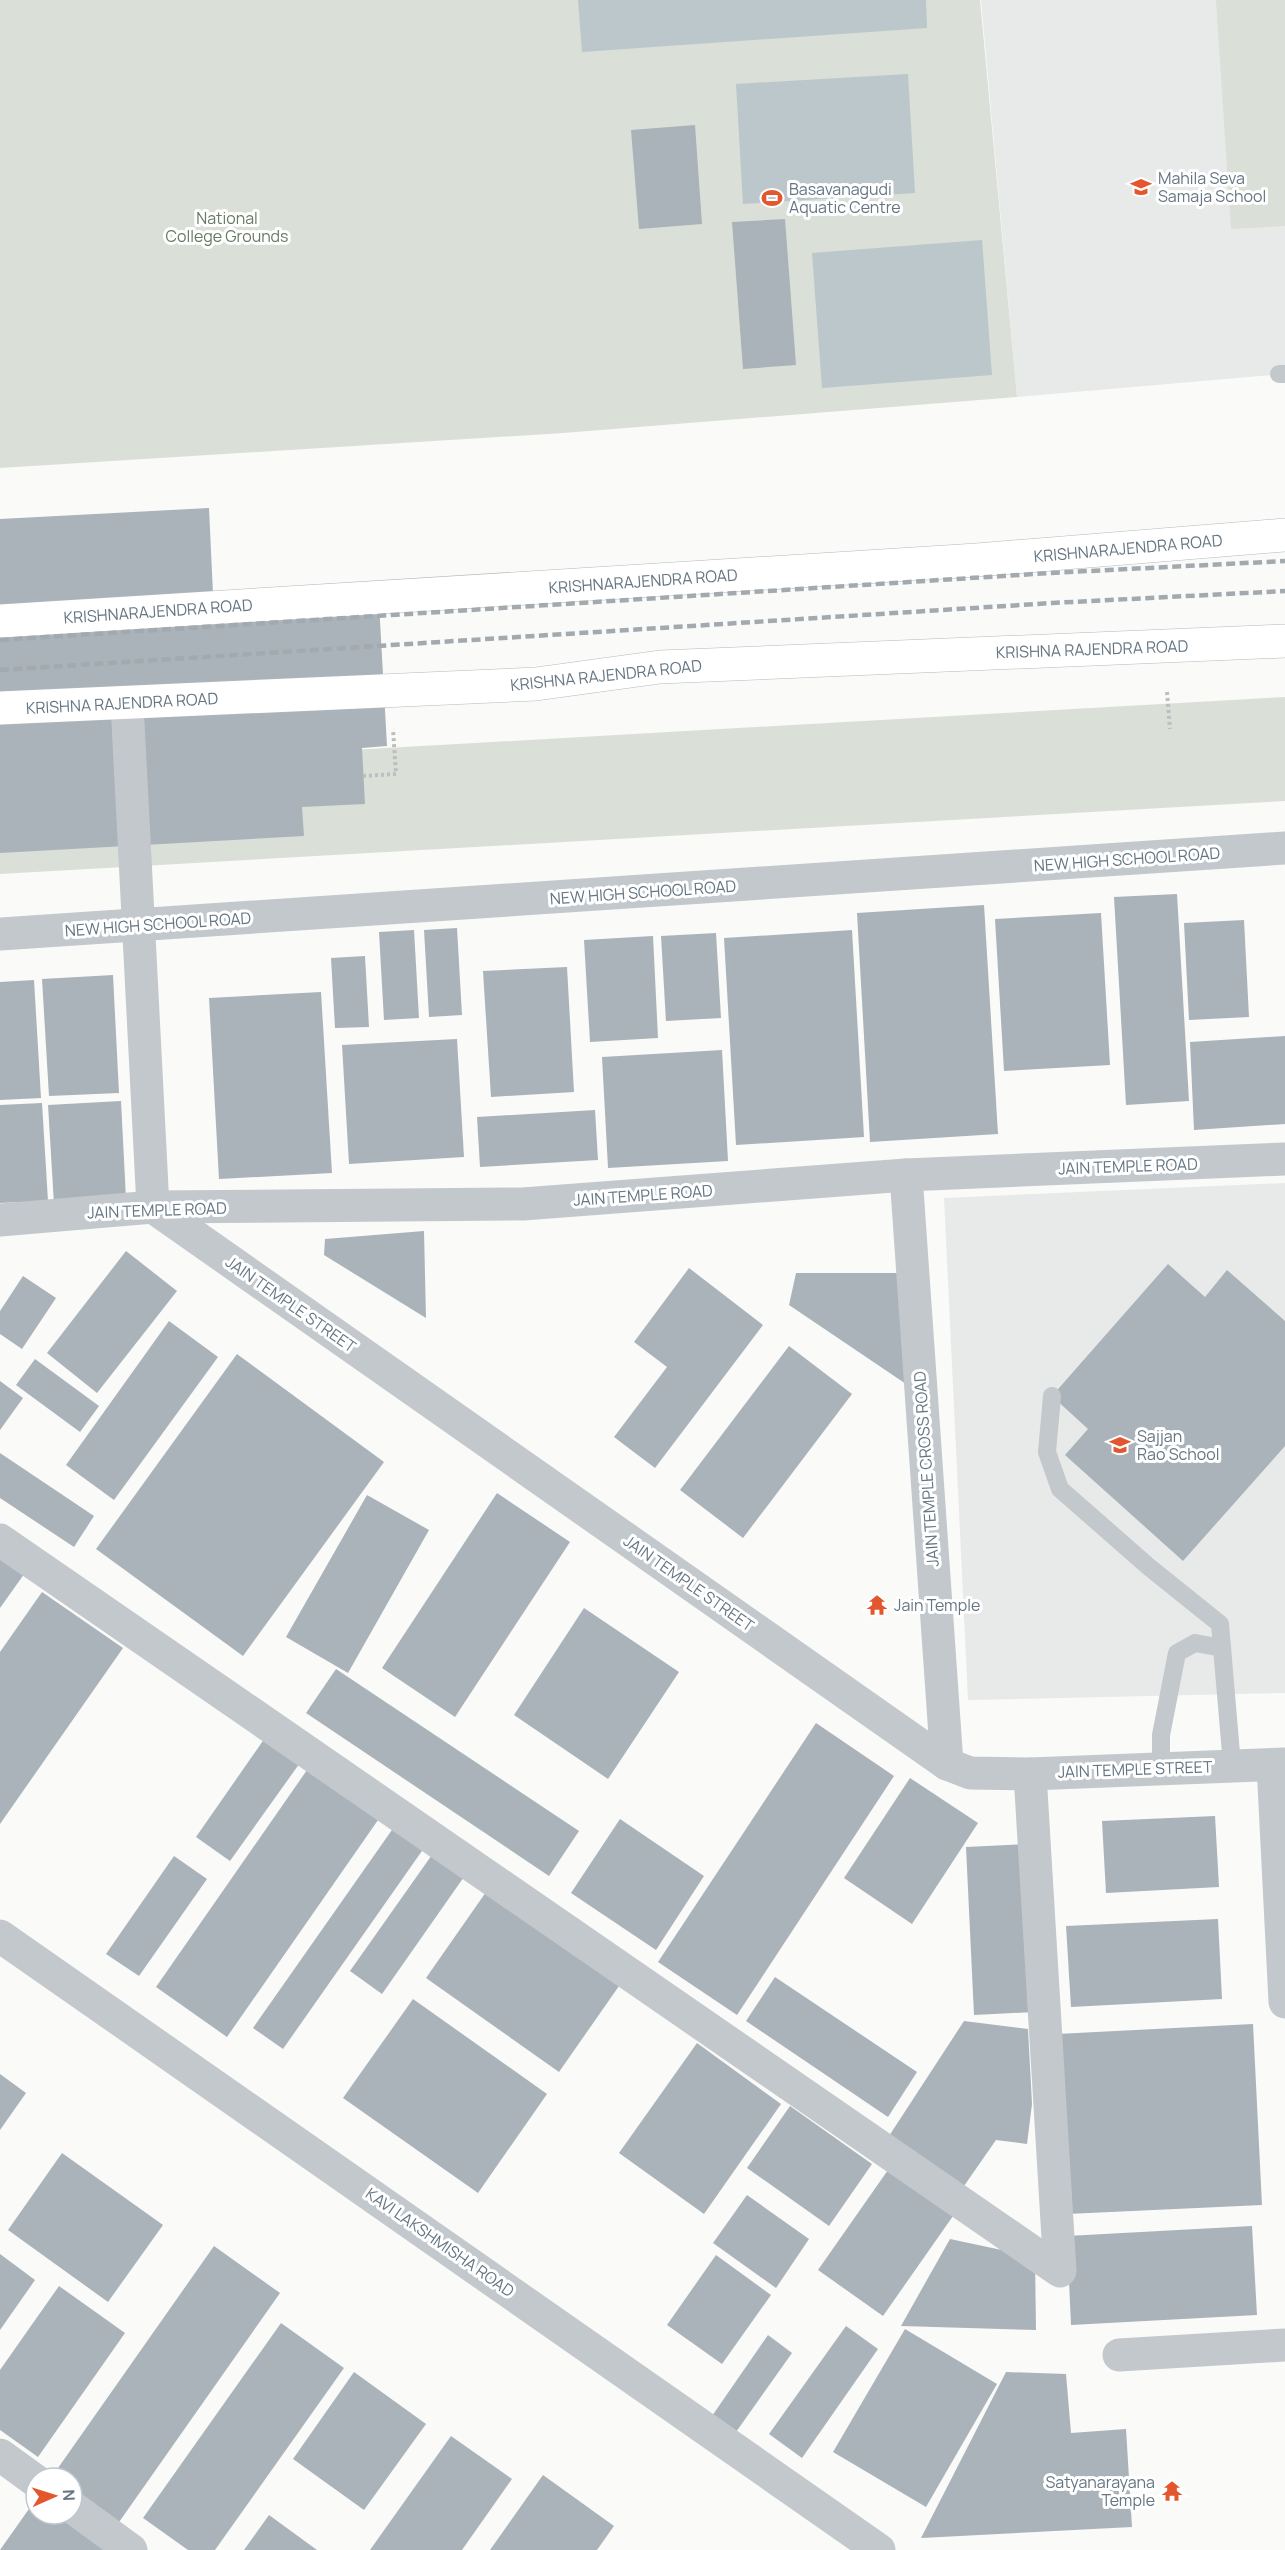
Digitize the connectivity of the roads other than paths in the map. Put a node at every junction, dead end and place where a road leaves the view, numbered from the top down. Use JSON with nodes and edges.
{"nodes":[{"id":1,"x":1285,"y":535,"type":"edge"},
{"id":2,"x":0,"y":621,"type":"edge"},
{"id":3,"x":1285,"y":641,"type":"edge"},
{"id":4,"x":127,"y":703,"type":"junction"},
{"id":5,"x":0,"y":708,"type":"edge"},
{"id":6,"x":1285,"y":848,"type":"edge"},
{"id":7,"x":138,"y":926,"type":"junction"},
{"id":8,"x":0,"y":934,"type":"edge"},
{"id":9,"x":1285,"y":1159,"type":"edge"},
{"id":10,"x":906,"y":1175,"type":"junction"},
{"id":11,"x":153,"y":1207,"type":"junction"},
{"id":12,"x":0,"y":1220,"type":"edge"},
{"id":13,"x":1052,"y":1396,"type":"dead end"},
{"id":14,"x":0,"y":1540,"type":"edge"},
{"id":15,"x":1222,"y":1648,"type":"junction"},
{"id":16,"x":947,"y":1764,"type":"junction"},
{"id":17,"x":1279,"y":1764,"type":"edge"},
{"id":18,"x":1232,"y":1765,"type":"junction"},
{"id":19,"x":1161,"y":1767,"type":"junction"},
{"id":20,"x":1030,"y":1774,"type":"junction"},
{"id":21,"x":0,"y":1936,"type":"edge"},
{"id":22,"x":1285,"y":2002,"type":"edge"},
{"id":23,"x":1285,"y":2345,"type":"edge"},
{"id":24,"x":1119,"y":2355,"type":"dead end"},
{"id":25,"x":0,"y":2455,"type":"edge"},
{"id":26,"x":24,"y":2472,"type":"edge"},
{"id":27,"x":84,"y":2516,"type":"edge"},
{"id":28,"x":131,"y":2550,"type":"edge"},
{"id":29,"x":879,"y":2550,"type":"edge"}],
"edges":[{"from":1,"to":2,"type":"main road","name":"KRISHNARAJENDRA ROAD"},
{"from":3,"to":4,"type":"main road","name":"KRISHNA RAJENDRA ROAD"},
{"from":4,"to":5,"type":"main road","name":"KRISHNA RAJENDRA ROAD"},
{"from":4,"to":7,"type":"street"},
{"from":6,"to":7,"type":"street","name":"NEW HIGH SCHOOL ROAD"},
{"from":7,"to":8,"type":"street","name":"NEW HIGH SCHOOL ROAD"},
{"from":7,"to":11,"type":"street"},
{"from":9,"to":10,"type":"street","name":"JAIN TEMPLE ROAD"},
{"from":10,"to":11,"type":"street","name":"JAIN TEMPLE ROAD"},
{"from":10,"to":16,"type":"street","name":"JAIN TEMPLE CROSS ROAD"},
{"from":11,"to":12,"type":"street","name":"JAIN TEMPLE ROAD"},
{"from":11,"to":16,"type":"street","name":"JAIN TEMPLE STREET"},
{"from":13,"to":15,"type":"lane"},
{"from":14,"to":20,"type":"street"},
{"from":15,"to":18,"type":"lane"},
{"from":15,"to":19,"type":"lane"},
{"from":16,"to":20,"type":"street","name":"JAIN TEMPLE STREET"},
{"from":17,"to":18,"type":"street","name":"JAIN TEMPLE STREET"},
{"from":17,"to":22,"type":"street"},
{"from":18,"to":19,"type":"street","name":"JAIN TEMPLE STREET"},
{"from":19,"to":20,"type":"street","name":"JAIN TEMPLE STREET"},
{"from":21,"to":29,"type":"street","name":"KAVI LAKSHMISHA ROAD"},
{"from":23,"to":24,"type":"street"},
{"from":25,"to":26,"type":"street"},
{"from":27,"to":28,"type":"street"}]}
